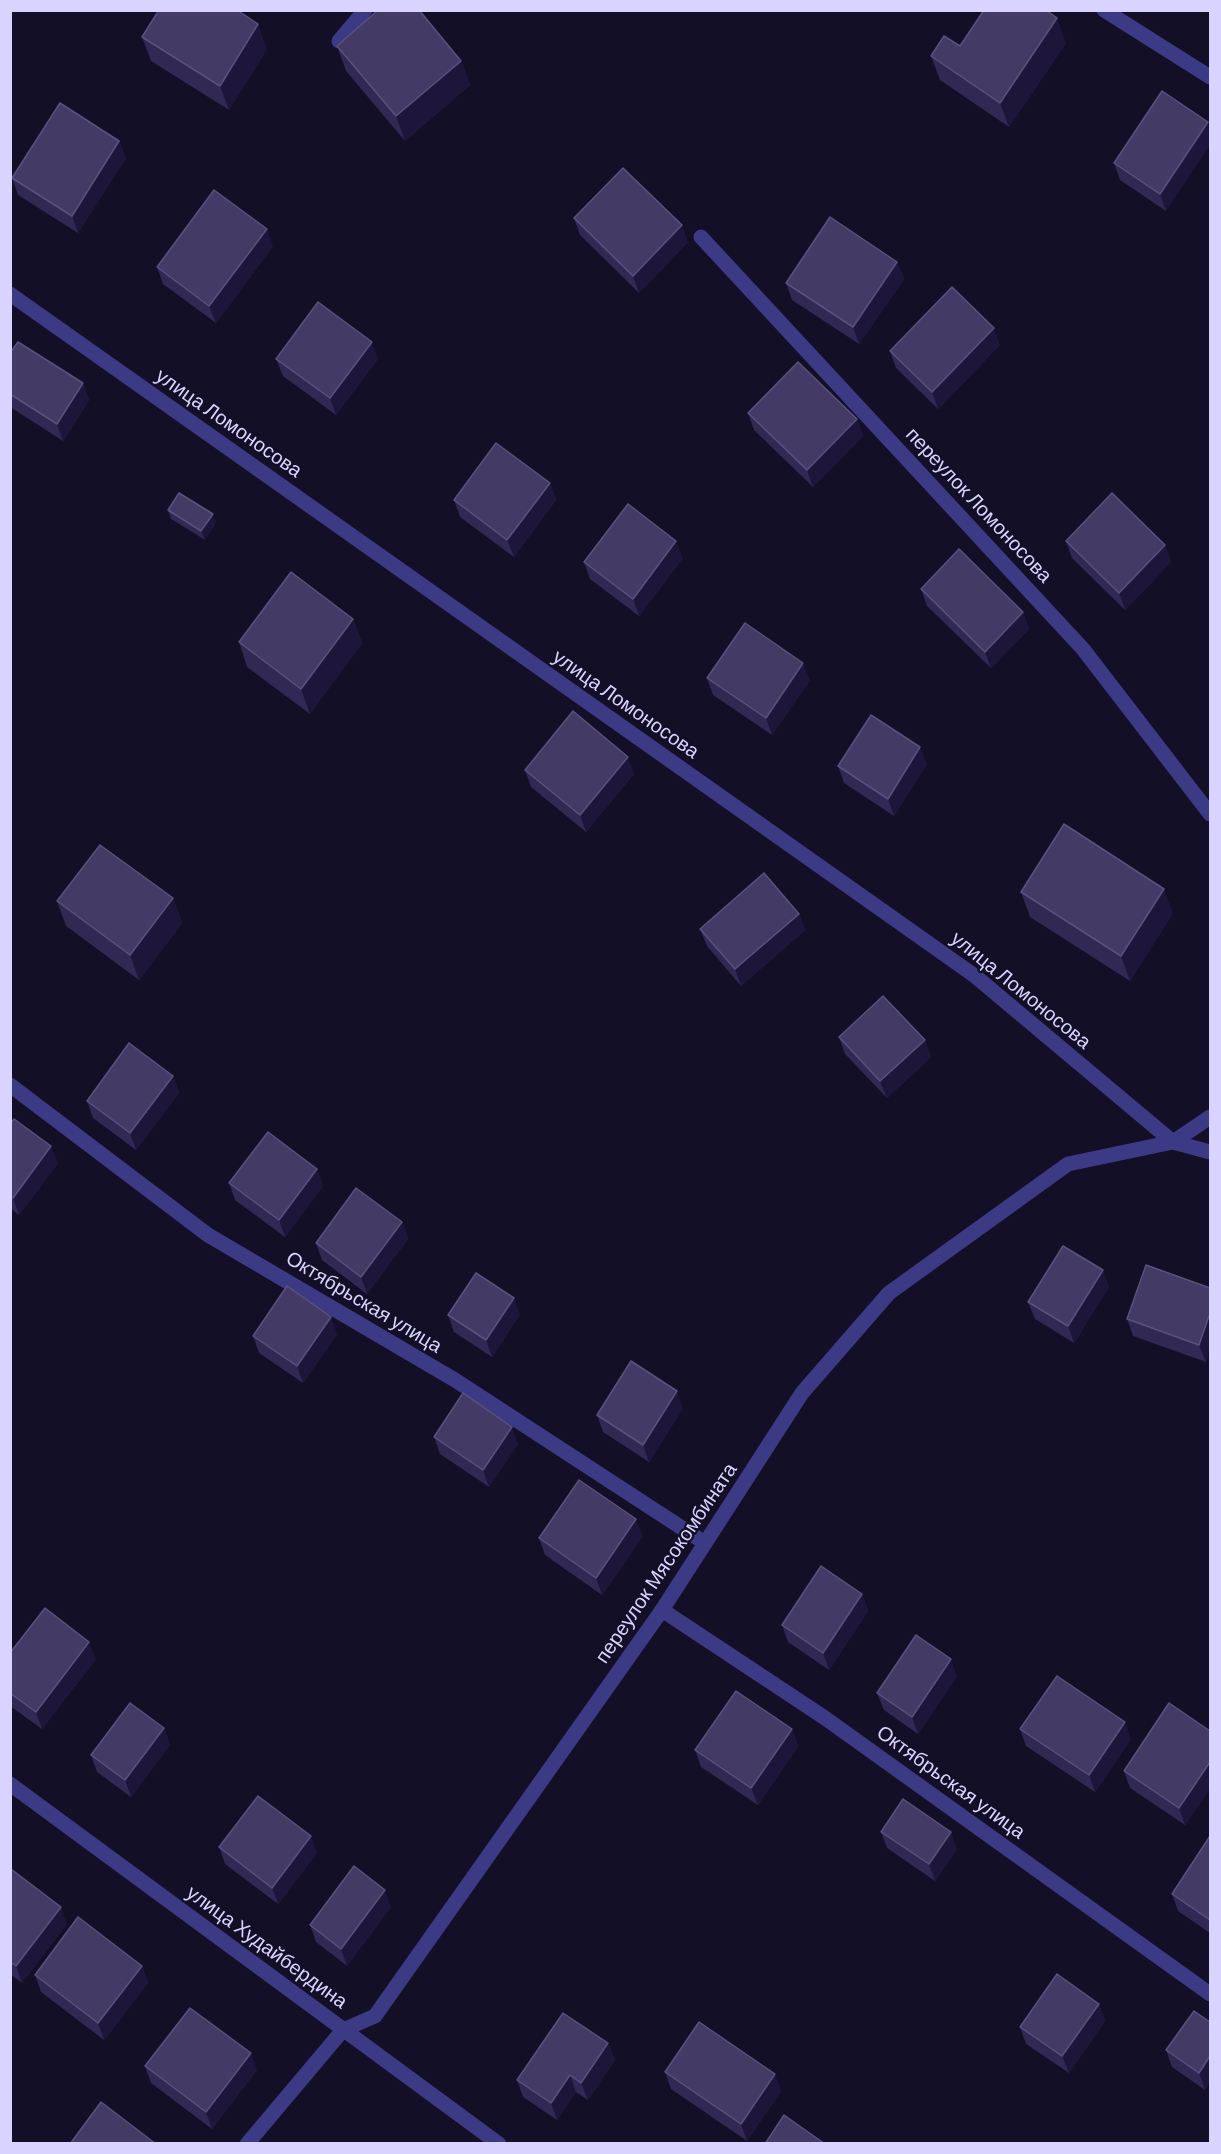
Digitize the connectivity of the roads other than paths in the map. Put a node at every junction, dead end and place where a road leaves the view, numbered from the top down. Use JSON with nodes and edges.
{"nodes":[{"id":1,"x":365,"y":10,"type":"edge"},
{"id":2,"x":1104,"y":10,"type":"edge"},
{"id":3,"x":339,"y":42,"type":"edge"},
{"id":4,"x":1210,"y":77,"type":"edge"},
{"id":5,"x":702,"y":237,"type":"dead end"},
{"id":6,"x":10,"y":294,"type":"edge"},
{"id":7,"x":1210,"y":814,"type":"edge"},
{"id":8,"x":10,"y":1086,"type":"edge"},
{"id":9,"x":1210,"y":1117,"type":"edge"},
{"id":10,"x":1173,"y":1142,"type":"junction"},
{"id":11,"x":1210,"y":1152,"type":"edge"},
{"id":12,"x":705,"y":1543,"type":"junction"},
{"id":13,"x":662,"y":1610,"type":"junction"},
{"id":14,"x":10,"y":1784,"type":"edge"},
{"id":15,"x":1210,"y":1994,"type":"edge"},
{"id":16,"x":343,"y":2030,"type":"junction"},
{"id":17,"x":247,"y":2144,"type":"edge"},
{"id":18,"x":499,"y":2144,"type":"edge"}],
"edges":[{"from":1,"to":3,"type":"street"},
{"from":2,"to":4,"type":"street"},
{"from":5,"to":7,"type":"street","name":"переулок Ломоносова"},
{"from":6,"to":10,"type":"street","name":"улица Ломоносова"},
{"from":8,"to":12,"type":"street","name":"Октябрьская улица"},
{"from":9,"to":10,"type":"street","name":"переулок Мясокомбината"},
{"from":10,"to":11,"type":"street","name":"улица Ломоносова"},
{"from":10,"to":12,"type":"street","name":"переулок Мясокомбината"},
{"from":12,"to":13,"type":"street","name":"переулок Мясокомбината"},
{"from":13,"to":15,"type":"street","name":"Октябрьская улица"},
{"from":13,"to":16,"type":"street","name":"переулок Мясокомбината"},
{"from":14,"to":16,"type":"street","name":"улица Худайбердина"},
{"from":16,"to":17,"type":"street","name":"переулок Мясокомбината"},
{"from":16,"to":18,"type":"street","name":"улица Худайбердина"}]}
